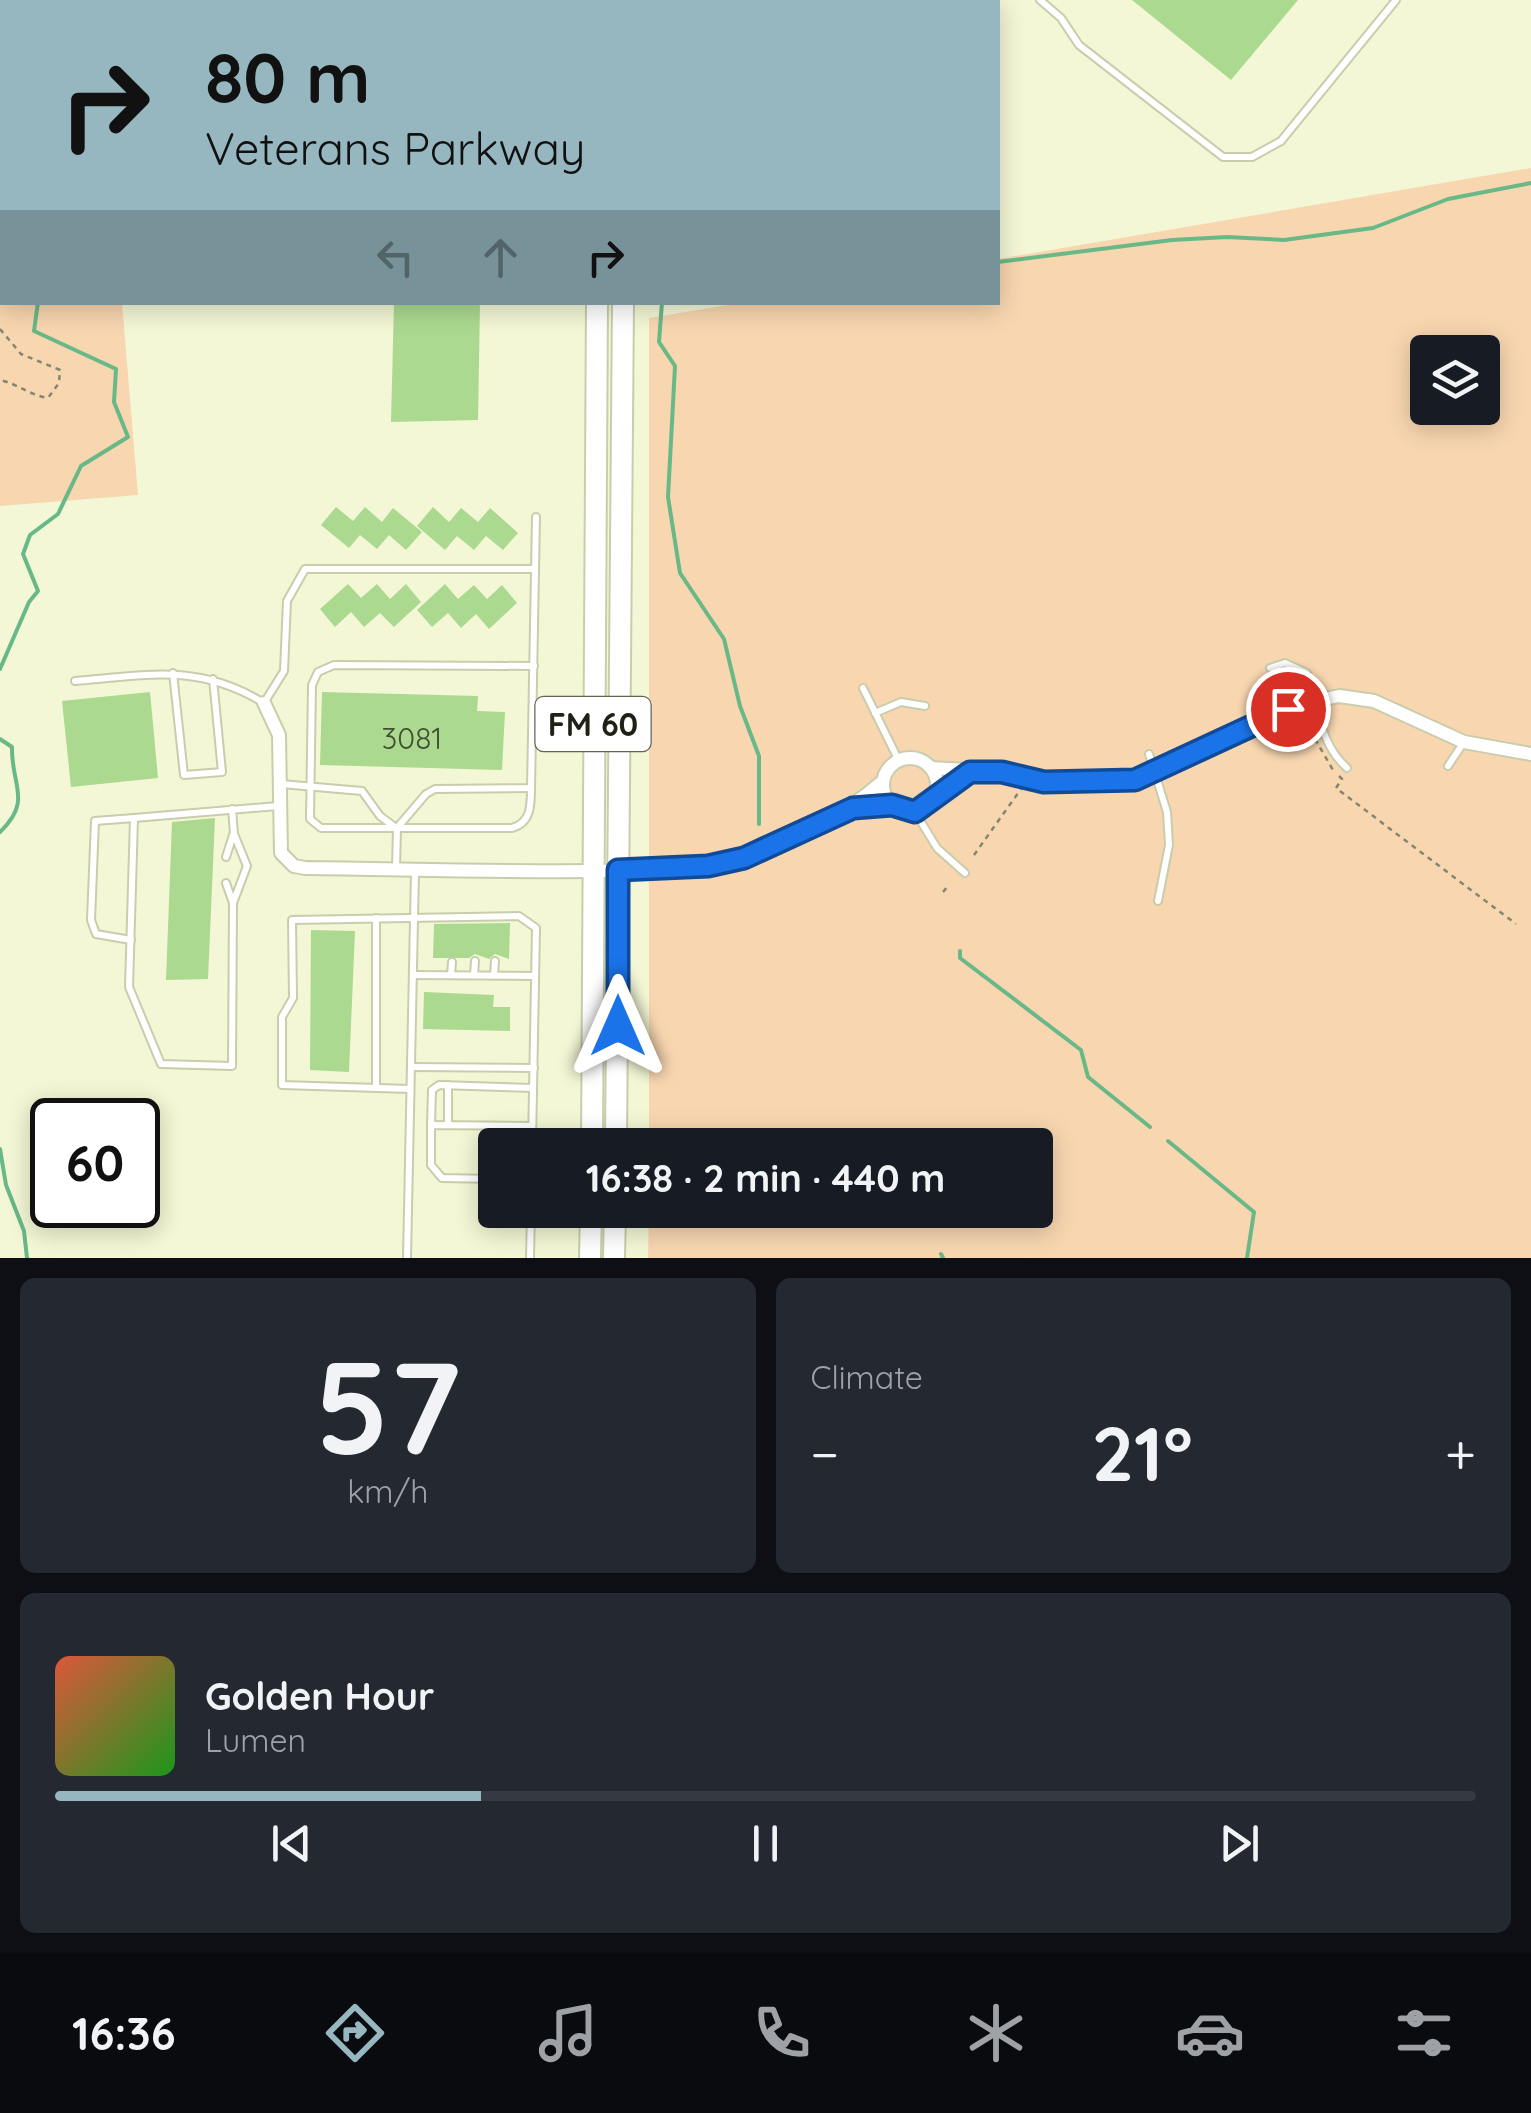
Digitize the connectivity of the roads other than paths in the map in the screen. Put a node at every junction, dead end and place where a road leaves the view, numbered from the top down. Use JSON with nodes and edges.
{"nodes":[{"id":1,"x":1040,"y":0,"type":"edge"},
{"id":2,"x":1396,"y":0,"type":"edge"},
{"id":3,"x":597,"y":305,"type":"edge"},
{"id":4,"x":622,"y":305,"type":"edge"},
{"id":5,"x":536,"y":517,"type":"dead end"},
{"id":6,"x":535,"y":569,"type":"junction"},
{"id":7,"x":534,"y":666,"type":"junction"},
{"id":8,"x":1270,"y":668,"type":"dead end"},
{"id":9,"x":174,"y":673,"type":"junction"},
{"id":10,"x":213,"y":678,"type":"junction"},
{"id":11,"x":74,"y":681,"type":"dead end"},
{"id":12,"x":863,"y":688,"type":"dead end"},
{"id":13,"x":1317,"y":700,"type":"junction"},
{"id":14,"x":264,"y":702,"type":"junction"},
{"id":15,"x":925,"y":706,"type":"dead end"},
{"id":16,"x":876,"y":713,"type":"junction"},
{"id":17,"x":1464,"y":742,"type":"junction"},
{"id":18,"x":1149,"y":754,"type":"dead end"},
{"id":19,"x":1531,"y":754,"type":"edge"},
{"id":20,"x":899,"y":760,"type":"junction"},
{"id":21,"x":1448,"y":766,"type":"dead end"},
{"id":22,"x":931,"y":768,"type":"junction"},
{"id":23,"x":1347,"y":768,"type":"dead end"},
{"id":24,"x":970,"y":772,"type":"junction"},
{"id":25,"x":1154,"y":774,"type":"junction"},
{"id":26,"x":883,"y":781,"type":"junction"},
{"id":27,"x":279,"y":784,"type":"junction"},
{"id":28,"x":311,"y":785,"type":"junction"},
{"id":29,"x":531,"y":788,"type":"junction"},
{"id":30,"x":936,"y":795,"type":"junction"},
{"id":31,"x":892,"y":805,"type":"junction"},
{"id":32,"x":279,"y":806,"type":"junction"},
{"id":33,"x":853,"y":808,"type":"junction"},
{"id":34,"x":232,"y":810,"type":"junction"},
{"id":35,"x":915,"y":812,"type":"junction"},
{"id":36,"x":134,"y":818,"type":"junction"},
{"id":37,"x":397,"y":828,"type":"junction"},
{"id":38,"x":234,"y":834,"type":"junction"},
{"id":39,"x":226,"y":857,"type":"dead end"},
{"id":40,"x":396,"y":869,"type":"junction"},
{"id":41,"x":415,"y":870,"type":"junction"},
{"id":42,"x":591,"y":870,"type":"junction"},
{"id":43,"x":618,"y":870,"type":"junction"},
{"id":44,"x":965,"y":873,"type":"dead end"},
{"id":45,"x":226,"y":882,"type":"dead end"},
{"id":46,"x":1158,"y":901,"type":"dead end"},
{"id":47,"x":233,"y":903,"type":"junction"},
{"id":48,"x":475,"y":916,"type":"junction"},
{"id":49,"x":496,"y":916,"type":"junction"},
{"id":50,"x":414,"y":917,"type":"junction"},
{"id":51,"x":453,"y":917,"type":"junction"},
{"id":52,"x":376,"y":918,"type":"junction"},
{"id":53,"x":453,"y":927,"type":"dead end"},
{"id":54,"x":475,"y":927,"type":"dead end"},
{"id":55,"x":496,"y":927,"type":"dead end"},
{"id":56,"x":132,"y":940,"type":"junction"},
{"id":57,"x":452,"y":962,"type":"dead end"},
{"id":58,"x":475,"y":962,"type":"dead end"},
{"id":59,"x":495,"y":962,"type":"dead end"},
{"id":60,"x":413,"y":974,"type":"junction"},
{"id":61,"x":452,"y":975,"type":"junction"},
{"id":62,"x":474,"y":975,"type":"junction"},
{"id":63,"x":494,"y":976,"type":"junction"},
{"id":64,"x":535,"y":976,"type":"junction"},
{"id":65,"x":412,"y":1067,"type":"junction"},
{"id":66,"x":534,"y":1068,"type":"junction"},
{"id":67,"x":448,"y":1085,"type":"junction"},
{"id":68,"x":376,"y":1088,"type":"junction"},
{"id":69,"x":533,"y":1088,"type":"junction"},
{"id":70,"x":410,"y":1089,"type":"junction"},
{"id":71,"x":431,"y":1125,"type":"junction"},
{"id":72,"x":448,"y":1125,"type":"junction"},
{"id":73,"x":514,"y":1126,"type":"joint"},
{"id":74,"x":532,"y":1126,"type":"joint"},
{"id":75,"x":592,"y":1128,"type":"edge"},
{"id":76,"x":616,"y":1128,"type":"edge"},
{"id":77,"x":478,"y":1178,"type":"edge"},
{"id":78,"x":531,"y":1228,"type":"edge"},
{"id":79,"x":590,"y":1228,"type":"edge"},
{"id":80,"x":615,"y":1228,"type":"edge"},
{"id":81,"x":407,"y":1258,"type":"edge"},
{"id":82,"x":530,"y":1258,"type":"edge"},
{"id":83,"x":590,"y":1258,"type":"edge"},
{"id":84,"x":614,"y":1258,"type":"edge"}],
"edges":[{"from":1,"to":2,"type":"lane"},
{"from":3,"to":42,"type":"main road","number":"FM 60"},
{"from":4,"to":43,"type":"main road","number":"FM 60"},
{"from":5,"to":6,"type":"lane"},
{"from":6,"to":7,"type":"lane"},
{"from":6,"to":14,"type":"lane"},
{"from":7,"to":28,"type":"lane"},
{"from":7,"to":29,"type":"lane"},
{"from":8,"to":13,"type":"lane"},
{"from":9,"to":10,"type":"lane"},
{"from":9,"to":10,"type":"lane"},
{"from":9,"to":11,"type":"lane"},
{"from":10,"to":14,"type":"lane"},
{"from":12,"to":16,"type":"lane"},
{"from":13,"to":17,"type":"street"},
{"from":13,"to":23,"type":"lane"},
{"from":13,"to":25,"type":"street"},
{"from":14,"to":27,"type":"street"},
{"from":15,"to":16,"type":"lane"},
{"from":16,"to":20,"type":"lane"},
{"from":17,"to":19,"type":"street"},
{"from":17,"to":21,"type":"lane"},
{"from":18,"to":25,"type":"lane"},
{"from":20,"to":22,"type":"street"},
{"from":20,"to":26,"type":"street"},
{"from":22,"to":24,"type":"street"},
{"from":22,"to":30,"type":"street"},
{"from":24,"to":25,"type":"street"},
{"from":24,"to":30,"type":"street"},
{"from":25,"to":46,"type":"lane"},
{"from":26,"to":31,"type":"street"},
{"from":26,"to":33,"type":"street"},
{"from":27,"to":28,"type":"lane"},
{"from":27,"to":32,"type":"street"},
{"from":28,"to":37,"type":"lane"},
{"from":28,"to":37,"type":"lane"},
{"from":29,"to":37,"type":"lane"},
{"from":29,"to":37,"type":"lane"},
{"from":30,"to":35,"type":"street"},
{"from":31,"to":33,"type":"street"},
{"from":31,"to":35,"type":"street"},
{"from":32,"to":34,"type":"lane"},
{"from":32,"to":40,"type":"street"},
{"from":33,"to":43,"type":"street"},
{"from":34,"to":36,"type":"lane"},
{"from":34,"to":38,"type":"lane"},
{"from":35,"to":44,"type":"lane"},
{"from":36,"to":56,"type":"lane"},
{"from":36,"to":56,"type":"lane"},
{"from":37,"to":40,"type":"lane"},
{"from":38,"to":39,"type":"lane"},
{"from":38,"to":47,"type":"lane"},
{"from":40,"to":41,"type":"street"},
{"from":41,"to":42,"type":"street"},
{"from":41,"to":50,"type":"lane"},
{"from":42,"to":43,"type":"street"},
{"from":42,"to":75,"type":"main road","number":"FM 60"},
{"from":43,"to":76,"type":"main road","number":"FM 60"},
{"from":45,"to":47,"type":"lane"},
{"from":47,"to":56,"type":"lane"},
{"from":48,"to":49,"type":"lane"},
{"from":48,"to":51,"type":"lane"},
{"from":48,"to":54,"type":"lane"},
{"from":49,"to":55,"type":"lane"},
{"from":49,"to":64,"type":"lane"},
{"from":50,"to":51,"type":"lane"},
{"from":50,"to":52,"type":"lane"},
{"from":50,"to":60,"type":"lane"},
{"from":51,"to":53,"type":"lane"},
{"from":52,"to":68,"type":"lane"},
{"from":52,"to":68,"type":"lane"},
{"from":57,"to":61,"type":"lane"},
{"from":58,"to":62,"type":"lane"},
{"from":59,"to":63,"type":"lane"},
{"from":60,"to":61,"type":"lane"},
{"from":60,"to":65,"type":"lane"},
{"from":61,"to":62,"type":"lane"},
{"from":62,"to":63,"type":"lane"},
{"from":63,"to":64,"type":"lane"},
{"from":64,"to":66,"type":"lane"},
{"from":65,"to":66,"type":"lane"},
{"from":65,"to":70,"type":"lane"},
{"from":66,"to":69,"type":"lane"},
{"from":67,"to":69,"type":"lane"},
{"from":67,"to":71,"type":"lane"},
{"from":67,"to":72,"type":"lane"},
{"from":68,"to":70,"type":"lane"},
{"from":69,"to":74,"type":"lane"},
{"from":70,"to":81,"type":"lane"},
{"from":71,"to":72,"type":"lane"},
{"from":71,"to":77,"type":"lane"},
{"from":72,"to":73,"type":"lane"},
{"from":73,"to":74,"type":"lane"},
{"from":78,"to":82,"type":"lane"},
{"from":79,"to":83,"type":"main road"},
{"from":80,"to":84,"type":"main road"}]}
